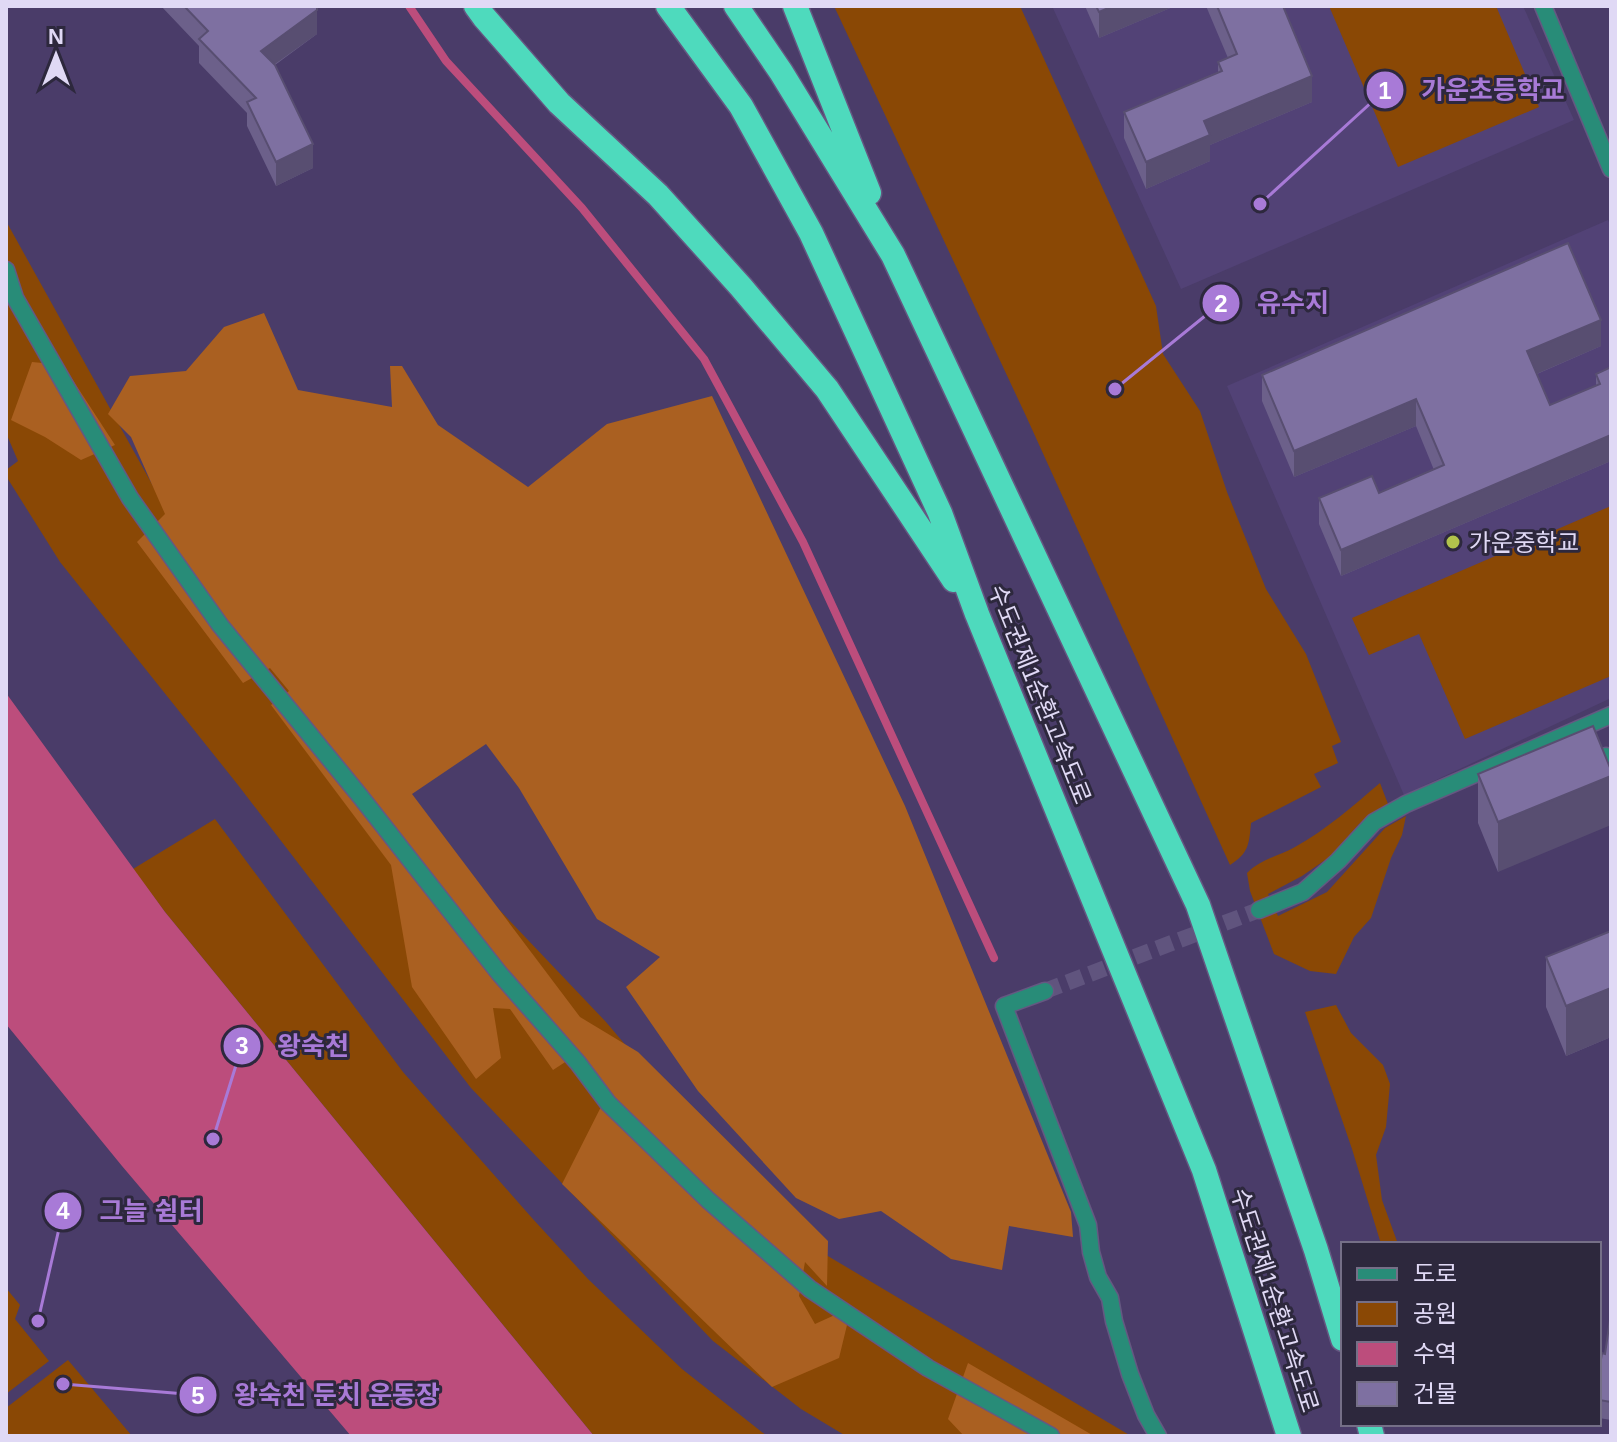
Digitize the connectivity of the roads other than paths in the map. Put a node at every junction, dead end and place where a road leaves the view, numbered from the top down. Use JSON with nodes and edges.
{"nodes":[{"id":1,"x":476,"y":6,"type":"edge"},
{"id":2,"x":668,"y":6,"type":"edge"},
{"id":3,"x":736,"y":6,"type":"edge"},
{"id":4,"x":795,"y":6,"type":"edge"},
{"id":5,"x":1543,"y":6,"type":"edge"},
{"id":6,"x":1611,"y":169,"type":"edge"},
{"id":7,"x":893,"y":255,"type":"junction"},
{"id":8,"x":6,"y":270,"type":"edge"},
{"id":9,"x":977,"y":614,"type":"junction"},
{"id":10,"x":1611,"y":715,"type":"edge"},
{"id":11,"x":1259,"y":910,"type":"tunnel mouth"},
{"id":12,"x":1045,"y":991,"type":"tunnel mouth"},
{"id":13,"x":1341,"y":1332,"type":"edge"},
{"id":14,"x":1051,"y":1436,"type":"edge"},
{"id":15,"x":1158,"y":1436,"type":"edge"},
{"id":16,"x":1289,"y":1436,"type":"edge"}],
"edges":[{"from":1,"to":9,"type":"highway"},
{"from":2,"to":9,"type":"highway","name":"수도권제1순환고속도로"},
{"from":3,"to":7,"type":"highway","name":"수도권제1순환고속도로"},
{"from":4,"to":7,"type":"highway"},
{"from":5,"to":6,"type":"street"},
{"from":7,"to":13,"type":"highway","name":"수도권제1순환고속도로"},
{"from":8,"to":14,"type":"street"},
{"from":9,"to":16,"type":"highway","name":"수도권제1순환고속도로"},
{"from":10,"to":11,"type":"street"},
{"from":12,"to":15,"type":"street"}]}
